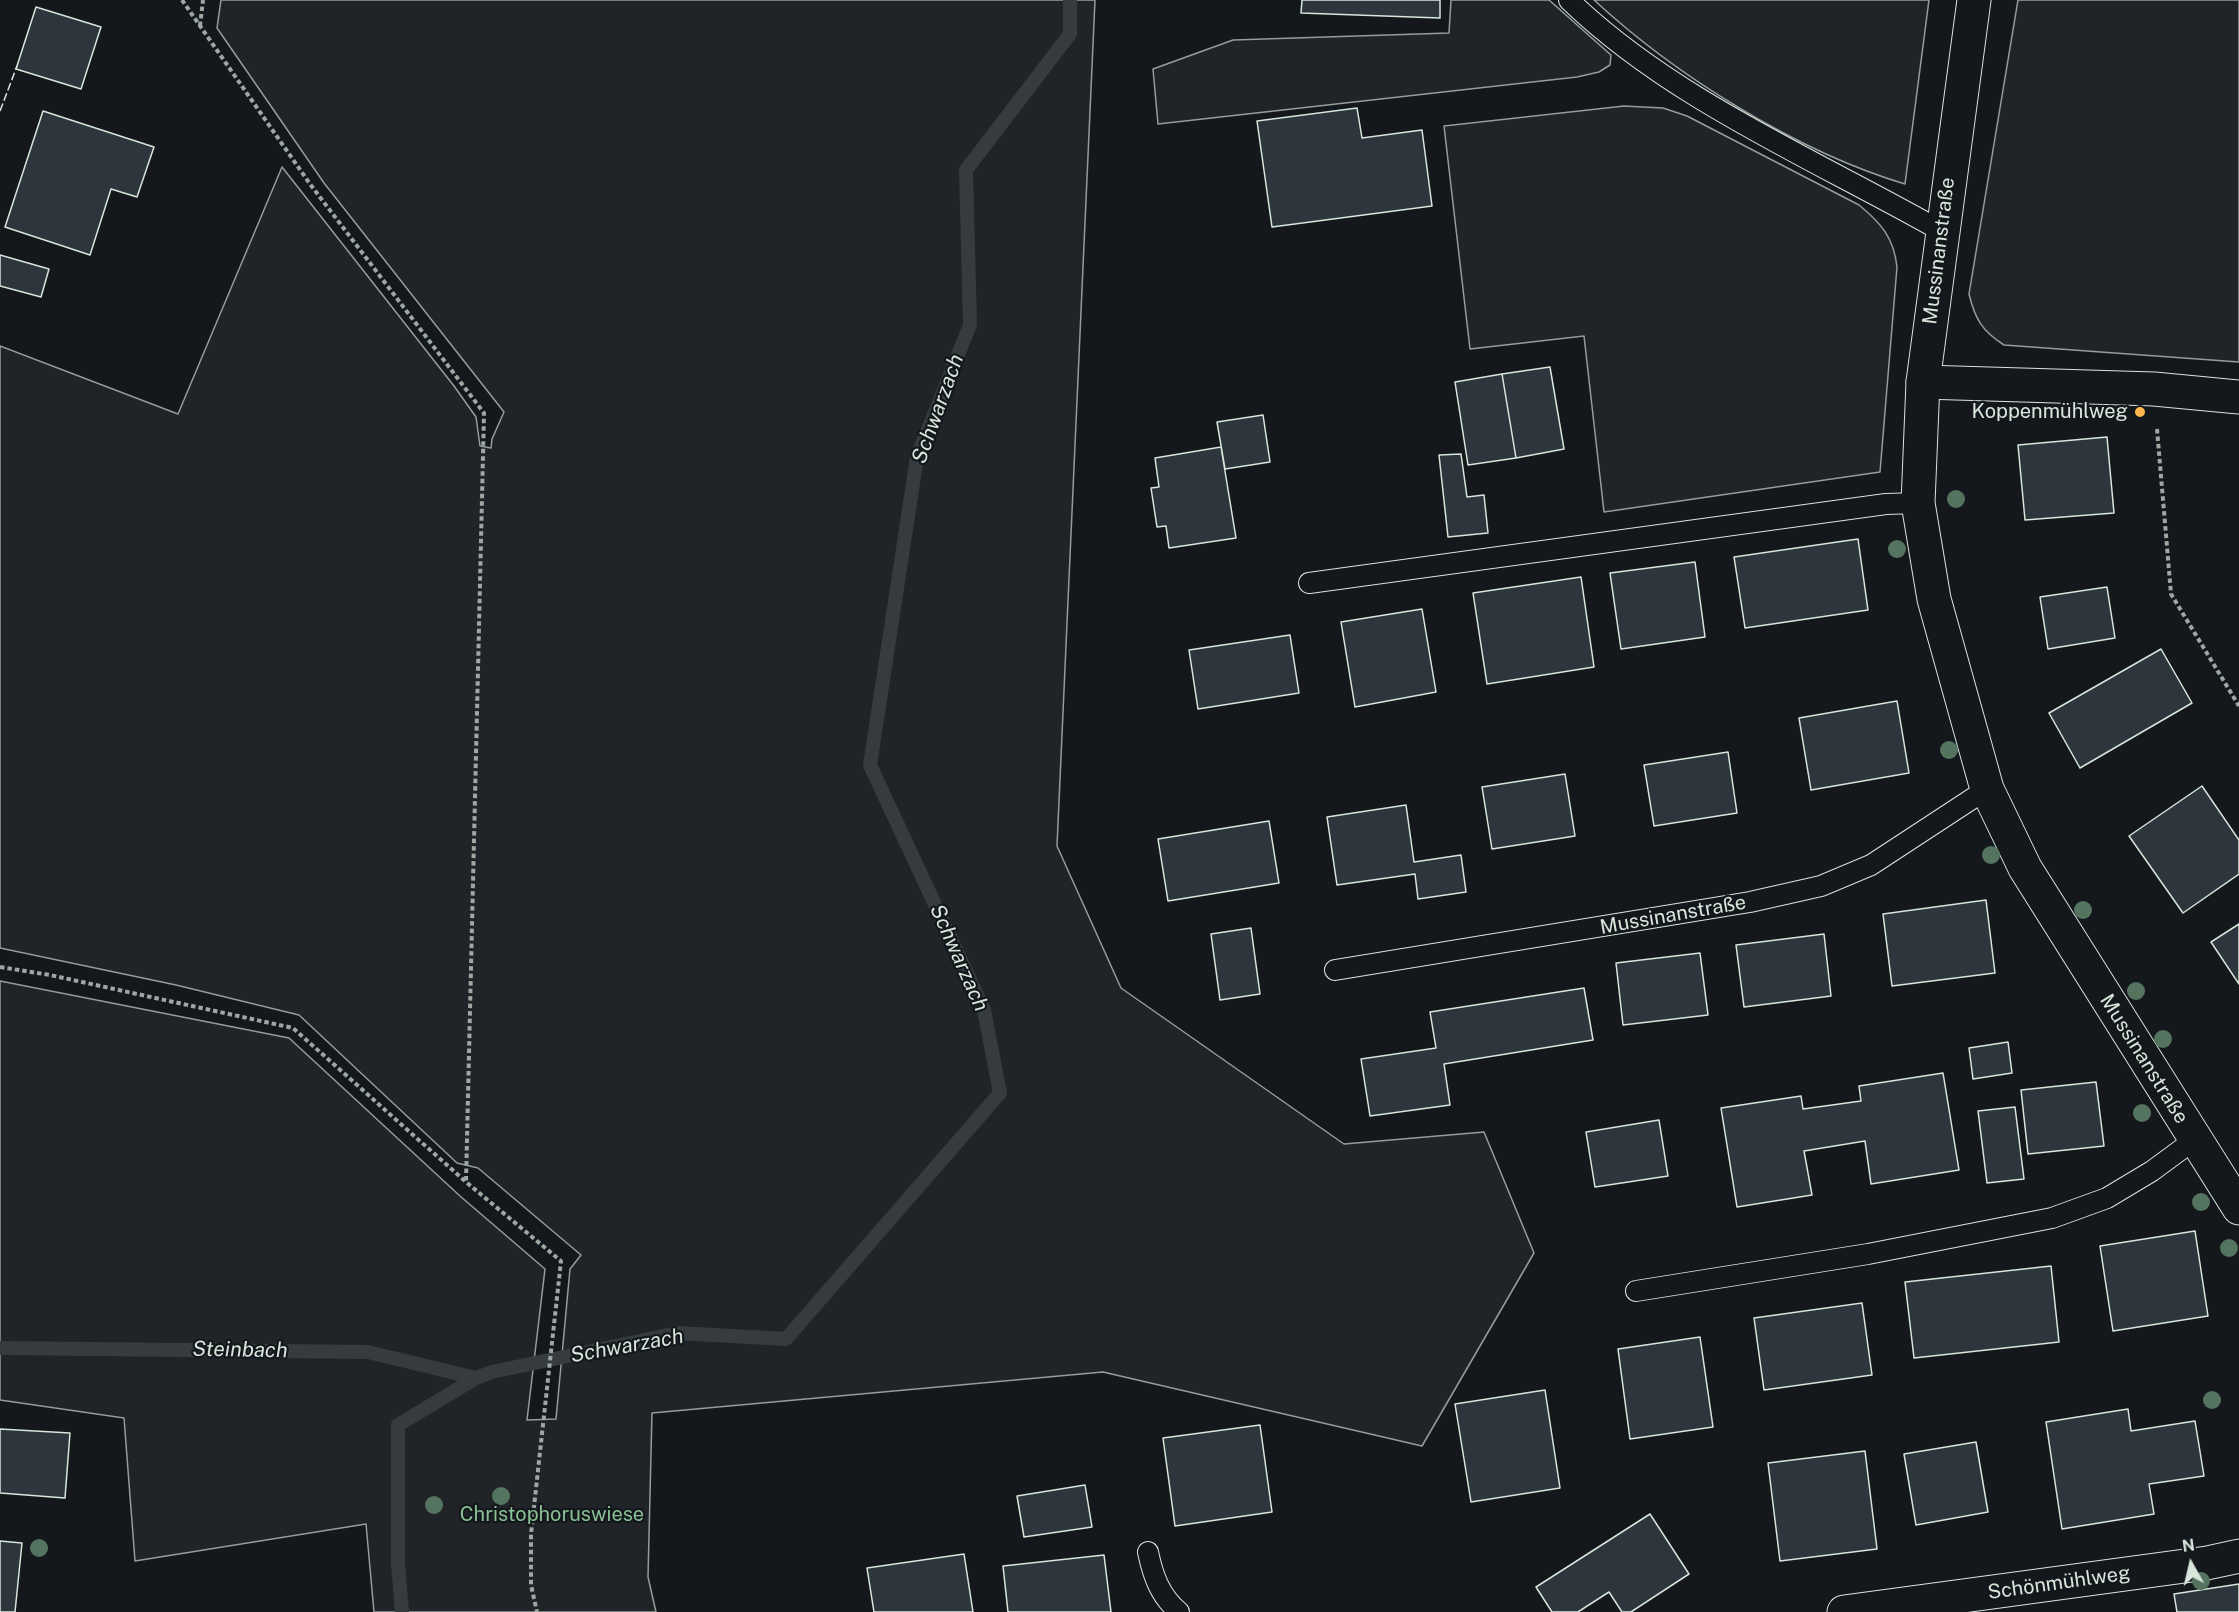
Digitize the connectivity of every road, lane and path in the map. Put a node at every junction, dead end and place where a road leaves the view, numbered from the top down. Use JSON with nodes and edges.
{"nodes":[{"id":1,"x":182,"y":0,"type":"edge"},
{"id":2,"x":203,"y":0,"type":"edge"},
{"id":3,"x":1569,"y":0,"type":"edge"},
{"id":4,"x":1974,"y":0,"type":"edge"},
{"id":5,"x":200,"y":26,"type":"junction"},
{"id":6,"x":1941,"y":231,"type":"junction"},
{"id":7,"x":1923,"y":382,"type":"junction"},
{"id":8,"x":2154,"y":389,"type":"junction"},
{"id":9,"x":2239,"y":397,"type":"edge"},
{"id":10,"x":1918,"y":503,"type":"junction"},
{"id":11,"x":1309,"y":583,"type":"dead end"},
{"id":12,"x":2239,"y":706,"type":"edge"},
{"id":13,"x":1987,"y":789,"type":"junction"},
{"id":14,"x":0,"y":967,"type":"edge"},
{"id":15,"x":1335,"y":970,"type":"dead end"},
{"id":16,"x":2194,"y":1140,"type":"junction"},
{"id":17,"x":466,"y":1182,"type":"junction"},
{"id":18,"x":2239,"y":1208,"type":"edge"},
{"id":19,"x":1636,"y":1291,"type":"dead end"},
{"id":20,"x":1148,"y":1552,"type":"dead end"},
{"id":21,"x":2239,"y":1556,"type":"edge"},
{"id":22,"x":537,"y":1612,"type":"edge"},
{"id":23,"x":1179,"y":1612,"type":"edge"},
{"id":24,"x":1844,"y":1612,"type":"edge"}],
"edges":[{"from":1,"to":5,"type":"path"},
{"from":2,"to":5,"type":"path"},
{"from":3,"to":6,"type":"lane"},
{"from":4,"to":6,"type":"street","name":"Mussinanstraße"},
{"from":5,"to":17,"type":"path"},
{"from":6,"to":7,"type":"street","name":"Mussinanstraße"},
{"from":7,"to":8,"type":"street"},
{"from":7,"to":10,"type":"street","name":"Mussinanstraße"},
{"from":8,"to":9,"type":"street"},
{"from":8,"to":12,"type":"path"},
{"from":10,"to":11,"type":"lane"},
{"from":10,"to":13,"type":"street","name":"Mussinanstraße"},
{"from":13,"to":15,"type":"lane","name":"Mussinanstraße"},
{"from":13,"to":16,"type":"street","name":"Mussinanstraße"},
{"from":14,"to":17,"type":"path"},
{"from":16,"to":18,"type":"street","name":"Mussinanstraße"},
{"from":16,"to":19,"type":"lane","name":"Mussinanstraße"},
{"from":17,"to":22,"type":"path"},
{"from":20,"to":23,"type":"lane"},
{"from":21,"to":24,"type":"street","name":"Schönmühlweg"}]}
